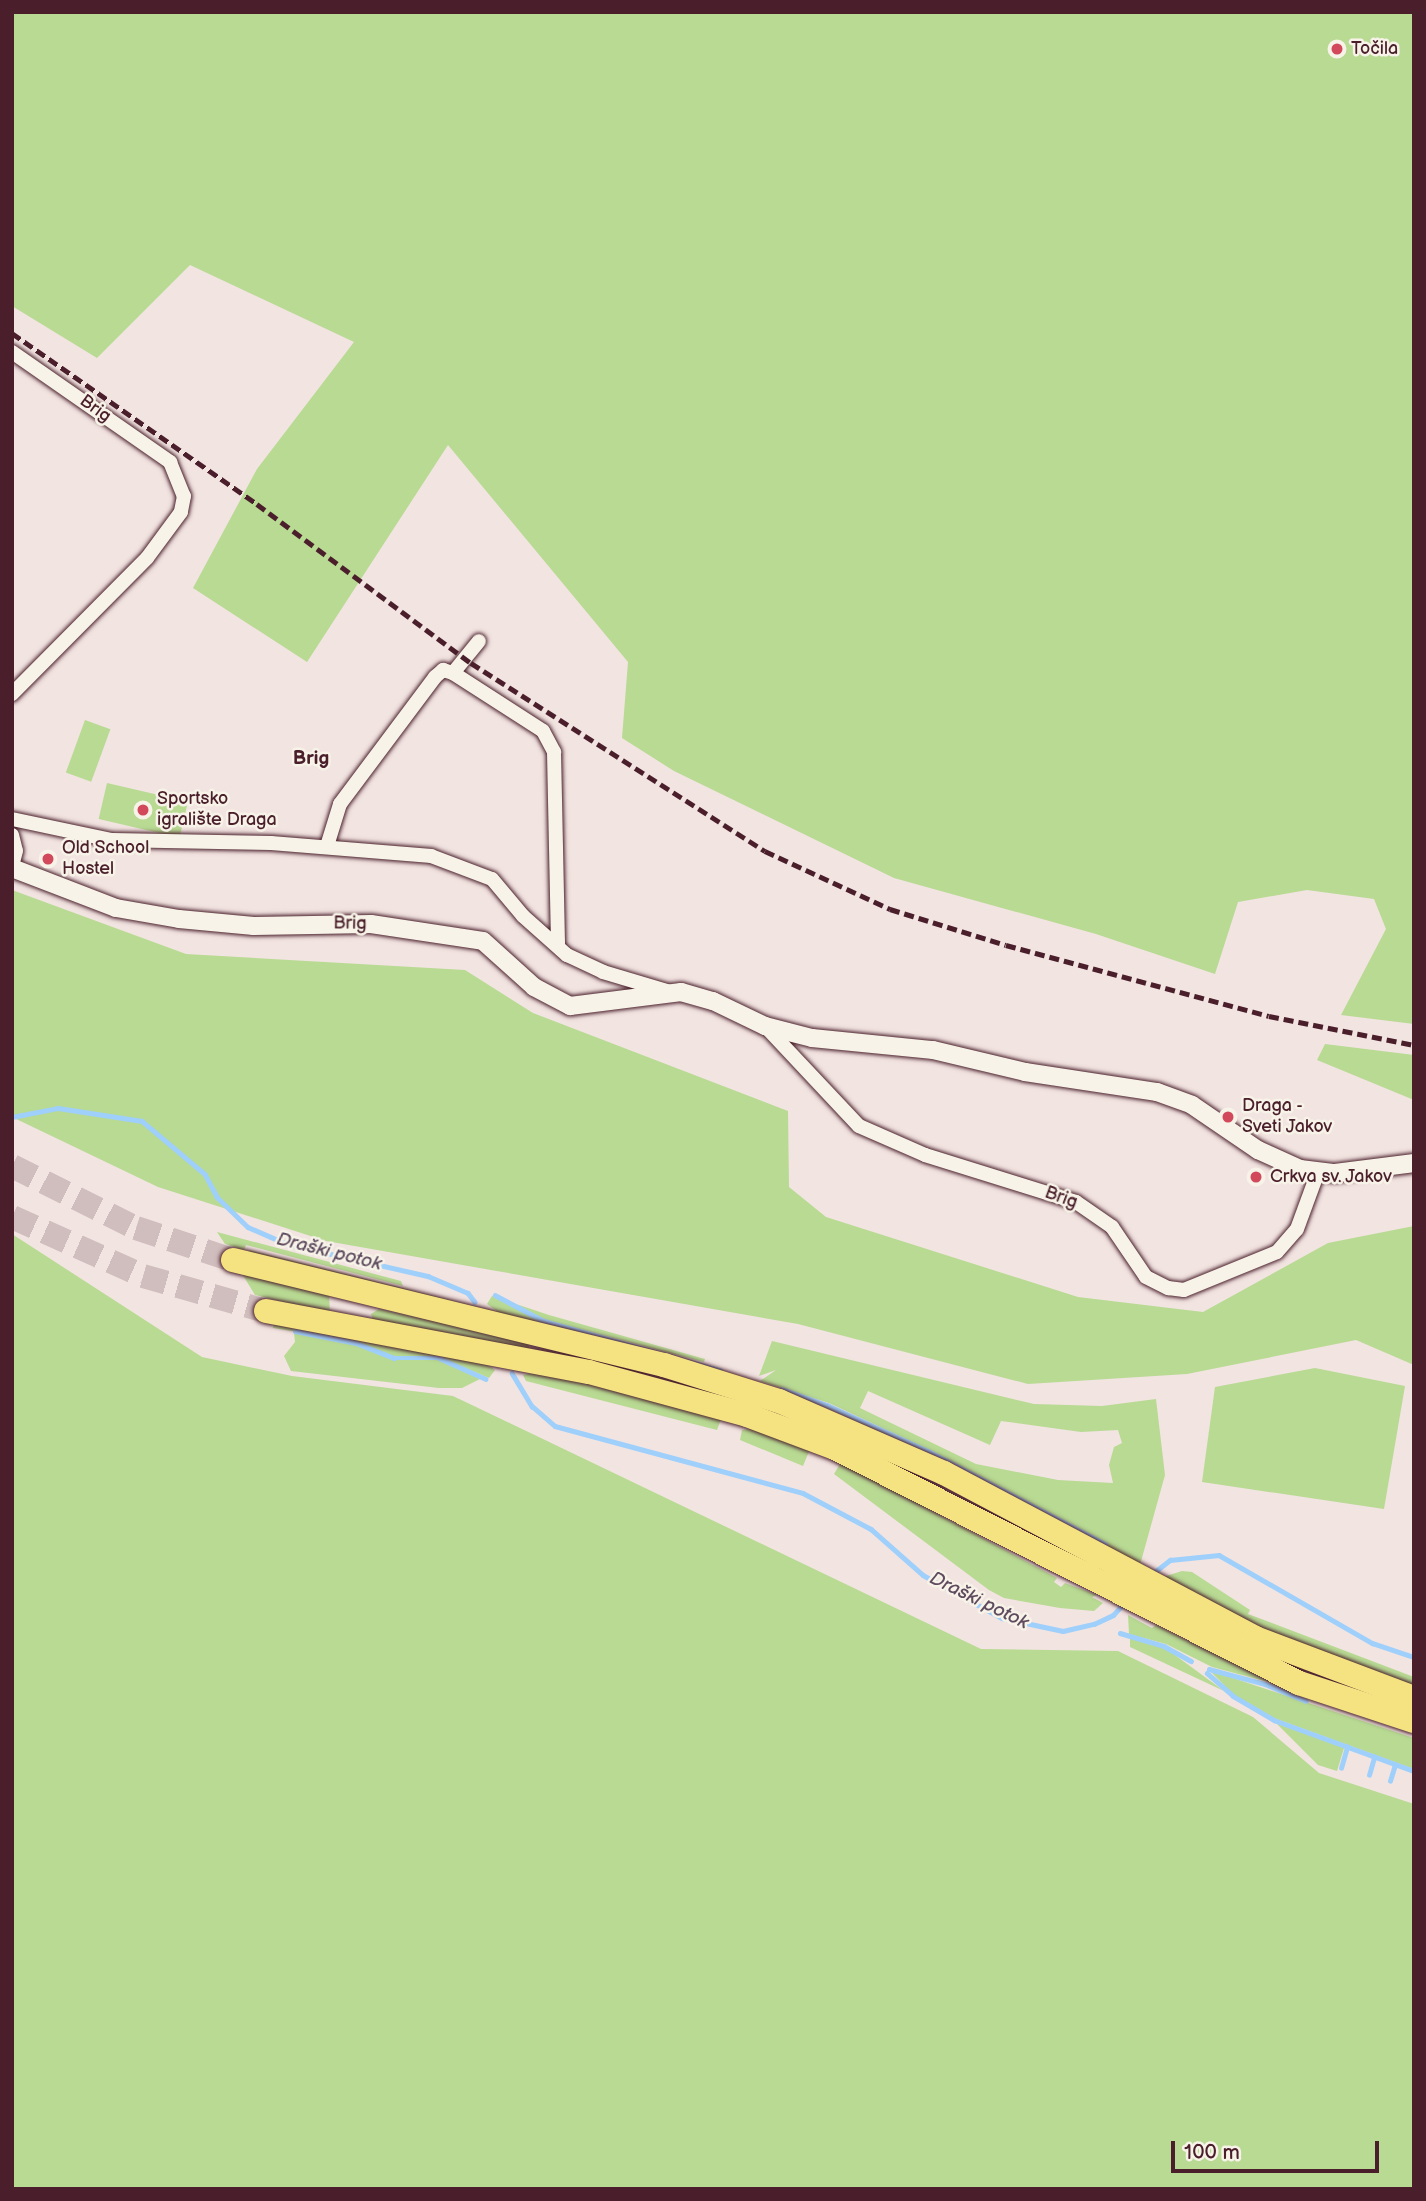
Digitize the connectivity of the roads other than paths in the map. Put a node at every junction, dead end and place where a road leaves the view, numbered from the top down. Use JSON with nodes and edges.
{"nodes":[{"id":1,"x":12,"y":352,"type":"edge"},
{"id":2,"x":479,"y":641,"type":"dead end"},
{"id":3,"x":453,"y":673,"type":"junction"},
{"id":4,"x":12,"y":694,"type":"edge"},
{"id":5,"x":12,"y":818,"type":"edge"},
{"id":6,"x":12,"y":835,"type":"edge"},
{"id":7,"x":327,"y":846,"type":"junction"},
{"id":8,"x":12,"y":867,"type":"edge"},
{"id":9,"x":558,"y":946,"type":"junction"},
{"id":10,"x":670,"y":992,"type":"junction"},
{"id":11,"x":765,"y":1026,"type":"junction"},
{"id":12,"x":1414,"y":1163,"type":"edge"},
{"id":13,"x":1318,"y":1172,"type":"junction"},
{"id":14,"x":233,"y":1260,"type":"tunnel mouth"},
{"id":15,"x":266,"y":1311,"type":"tunnel mouth"},
{"id":16,"x":1107,"y":1575,"type":"junction"},
{"id":17,"x":1164,"y":1606,"type":"junction"},
{"id":18,"x":1414,"y":1698,"type":"edge"},
{"id":19,"x":1414,"y":1721,"type":"edge"}],
"edges":[{"from":1,"to":4,"type":"street","name":"Brig"},
{"from":2,"to":3,"type":"street"},
{"from":3,"to":7,"type":"street"},
{"from":3,"to":9,"type":"street"},
{"from":5,"to":7,"type":"street","name":"Brig"},
{"from":6,"to":8,"type":"street","name":"Brig"},
{"from":7,"to":9,"type":"street","name":"Brig"},
{"from":8,"to":10,"type":"street","name":"Brig"},
{"from":9,"to":10,"type":"street","name":"Brig"},
{"from":10,"to":11,"type":"street","name":"Brig"},
{"from":11,"to":13,"type":"street","name":"Brig"},
{"from":11,"to":13,"type":"street","name":"Brig"},
{"from":12,"to":13,"type":"street","name":"Brig"},
{"from":14,"to":16,"type":"highway"},
{"from":15,"to":16,"type":"highway"},
{"from":16,"to":17,"type":"highway"},
{"from":17,"to":18,"type":"highway"},
{"from":17,"to":19,"type":"highway"}]}
